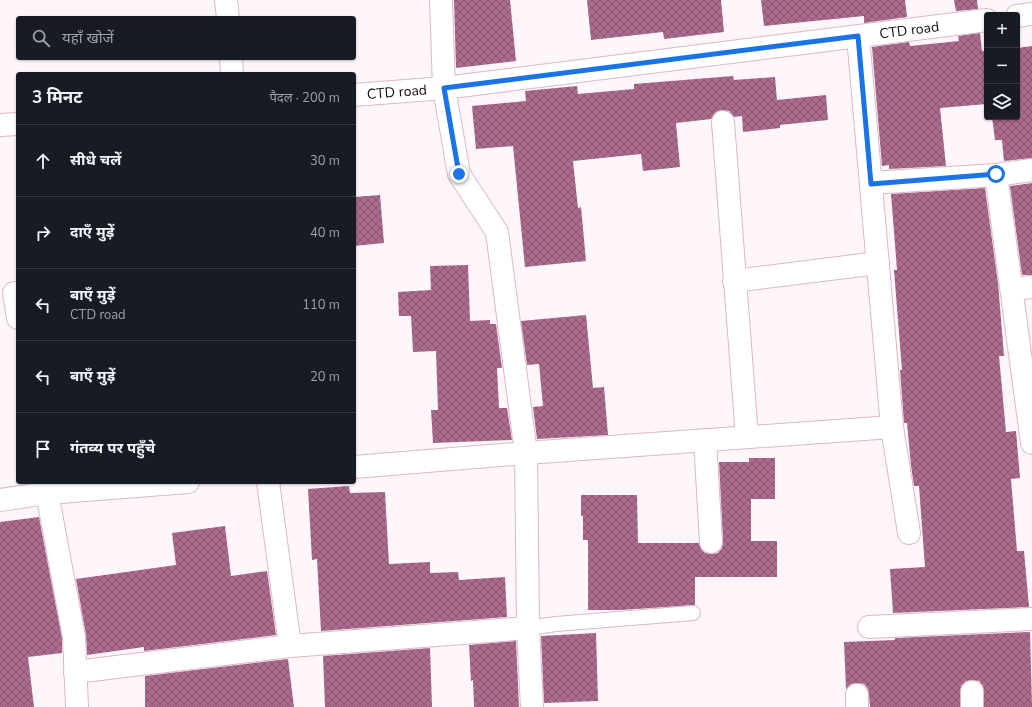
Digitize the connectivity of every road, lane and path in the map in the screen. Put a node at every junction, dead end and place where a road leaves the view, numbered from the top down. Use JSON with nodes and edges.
{"nodes":[{"id":1,"x":226,"y":0,"type":"edge"},
{"id":2,"x":441,"y":0,"type":"edge"},
{"id":3,"x":1032,"y":14,"type":"edge"},
{"id":4,"x":228,"y":16,"type":"edge"},
{"id":5,"x":1020,"y":16,"type":"edge"},
{"id":6,"x":984,"y":20,"type":"edge"},
{"id":7,"x":858,"y":36,"type":"junction"},
{"id":8,"x":231,"y":60,"type":"edge"},
{"id":9,"x":232,"y":72,"type":"edge"},
{"id":10,"x":444,"y":88,"type":"junction"},
{"id":11,"x":356,"y":95,"type":"edge"},
{"id":12,"x":723,"y":122,"type":"dead end"},
{"id":13,"x":16,"y":124,"type":"edge"},
{"id":14,"x":0,"y":125,"type":"edge"},
{"id":15,"x":1032,"y":170,"type":"edge"},
{"id":16,"x":996,"y":174,"type":"junction"},
{"id":17,"x":871,"y":184,"type":"junction"},
{"id":18,"x":878,"y":264,"type":"junction"},
{"id":19,"x":734,"y":281,"type":"junction"},
{"id":20,"x":1022,"y":288,"type":"edge"},
{"id":21,"x":14,"y":293,"type":"dead end"},
{"id":22,"x":16,"y":306,"type":"edge"},
{"id":23,"x":892,"y":427,"type":"junction"},
{"id":24,"x":747,"y":437,"type":"junction"},
{"id":25,"x":705,"y":440,"type":"junction"},
{"id":26,"x":1032,"y":443,"type":"edge"},
{"id":27,"x":526,"y":453,"type":"junction"},
{"id":28,"x":356,"y":467,"type":"edge"},
{"id":29,"x":145,"y":484,"type":"edge"},
{"id":30,"x":268,"y":484,"type":"edge"},
{"id":31,"x":123,"y":485,"type":"edge"},
{"id":32,"x":46,"y":488,"type":"edge"},
{"id":33,"x":0,"y":500,"type":"edge"},
{"id":34,"x":910,"y":533,"type":"dead end"},
{"id":35,"x":711,"y":542,"type":"dead end"},
{"id":36,"x":693,"y":613,"type":"dead end"},
{"id":37,"x":1032,"y":619,"type":"edge"},
{"id":38,"x":869,"y":627,"type":"dead end"},
{"id":39,"x":528,"y":628,"type":"junction"},
{"id":40,"x":290,"y":646,"type":"junction"},
{"id":41,"x":75,"y":672,"type":"junction"},
{"id":42,"x":77,"y":707,"type":"edge"},
{"id":43,"x":532,"y":707,"type":"edge"}],
"edges":[{"from":1,"to":4,"type":"street"},
{"from":2,"to":10,"type":"street"},
{"from":3,"to":5,"type":"street"},
{"from":6,"to":7,"type":"street","name":"CTD road"},
{"from":7,"to":10,"type":"street","name":"CTD road"},
{"from":7,"to":17,"type":"street"},
{"from":8,"to":9,"type":"street"},
{"from":10,"to":11,"type":"street","name":"CTD road"},
{"from":10,"to":27,"type":"street"},
{"from":12,"to":19,"type":"street"},
{"from":13,"to":14,"type":"street"},
{"from":15,"to":16,"type":"street"},
{"from":16,"to":17,"type":"street"},
{"from":16,"to":20,"type":"street"},
{"from":17,"to":18,"type":"street"},
{"from":18,"to":19,"type":"street"},
{"from":18,"to":23,"type":"street"},
{"from":19,"to":24,"type":"street"},
{"from":20,"to":26,"type":"street"},
{"from":21,"to":22,"type":"street"},
{"from":23,"to":24,"type":"street"},
{"from":23,"to":34,"type":"street"},
{"from":24,"to":25,"type":"street"},
{"from":25,"to":27,"type":"street"},
{"from":25,"to":35,"type":"street"},
{"from":27,"to":28,"type":"street"},
{"from":27,"to":39,"type":"street"},
{"from":29,"to":31,"type":"street"},
{"from":30,"to":40,"type":"street"},
{"from":31,"to":32,"type":"street"},
{"from":32,"to":33,"type":"street"},
{"from":32,"to":41,"type":"street"},
{"from":36,"to":39,"type":"lane"},
{"from":37,"to":38,"type":"street"},
{"from":39,"to":40,"type":"street"},
{"from":39,"to":43,"type":"street"},
{"from":40,"to":41,"type":"street"},
{"from":41,"to":42,"type":"street"}]}
